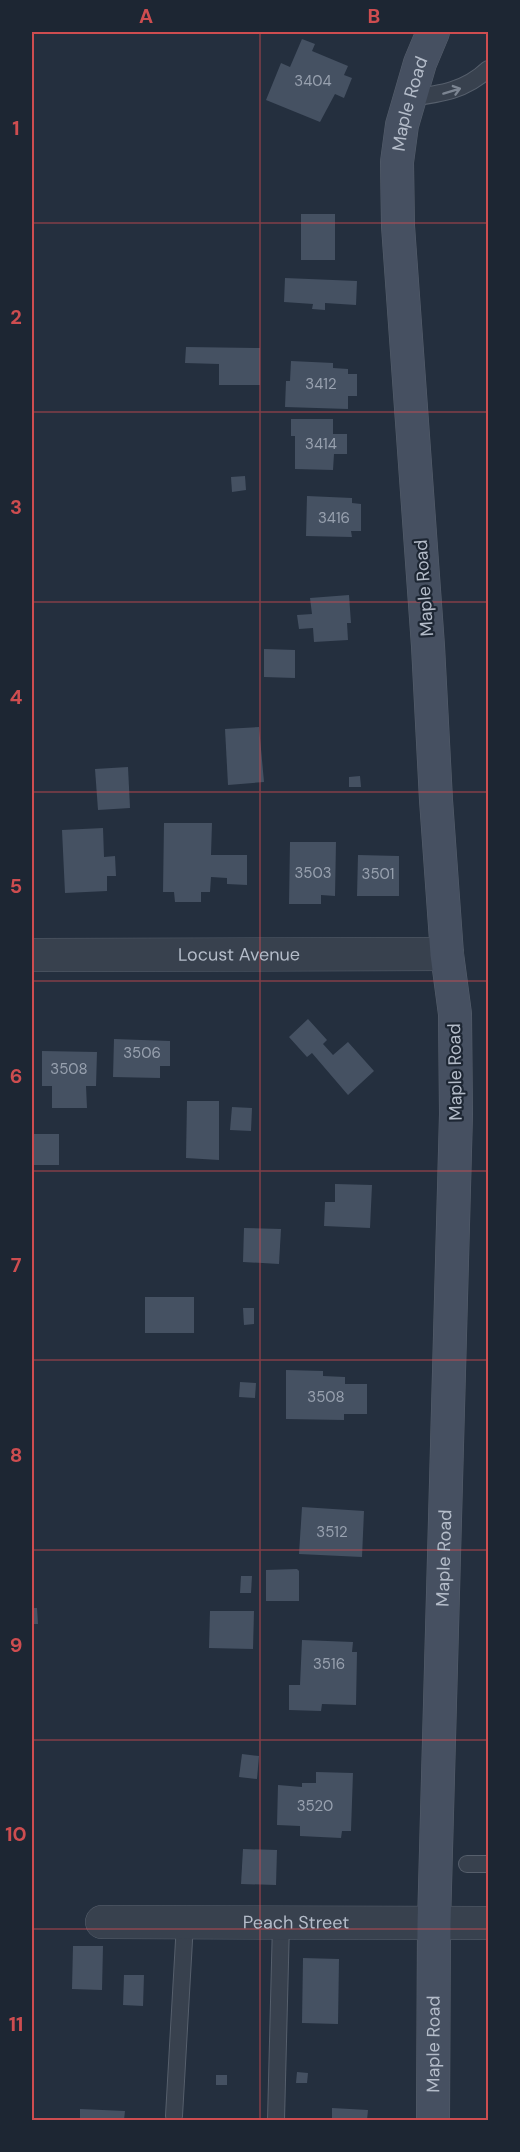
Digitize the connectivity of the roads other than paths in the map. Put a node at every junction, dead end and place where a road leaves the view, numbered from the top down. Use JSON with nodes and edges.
{"nodes":[{"id":1,"x":433,"y":32,"type":"edge"},
{"id":2,"x":489,"y":69,"type":"edge"},
{"id":3,"x":409,"y":98,"type":"junction"},
{"id":4,"x":447,"y":954,"type":"junction"},
{"id":5,"x":32,"y":955,"type":"edge"},
{"id":6,"x":467,"y":1864,"type":"dead end"},
{"id":7,"x":489,"y":1864,"type":"edge"},
{"id":8,"x":102,"y":1922,"type":"dead end"},
{"id":9,"x":185,"y":1923,"type":"junction"},
{"id":10,"x":281,"y":1923,"type":"junction"},
{"id":11,"x":489,"y":1923,"type":"edge"},
{"id":12,"x":434,"y":1924,"type":"junction"},
{"id":13,"x":174,"y":2116,"type":"dead end"},
{"id":14,"x":276,"y":2121,"type":"edge"},
{"id":15,"x":433,"y":2121,"type":"edge"}],
"edges":[{"from":1,"to":3,"type":"street","name":"Maple Road"},
{"from":3,"to":2,"type":"lane","one_way":true},
{"from":3,"to":4,"type":"street","name":"Maple Road"},
{"from":4,"to":5,"type":"street","name":"Locust Avenue"},
{"from":4,"to":12,"type":"street","name":"Maple Road"},
{"from":6,"to":7,"type":"lane"},
{"from":8,"to":9,"type":"street","name":"Peach Street"},
{"from":9,"to":10,"type":"street","name":"Peach Street"},
{"from":9,"to":13,"type":"lane"},
{"from":10,"to":12,"type":"street","name":"Peach Street"},
{"from":10,"to":14,"type":"lane"},
{"from":11,"to":12,"type":"street","name":"Peach Street"},
{"from":12,"to":15,"type":"street","name":"Maple Road"}]}
